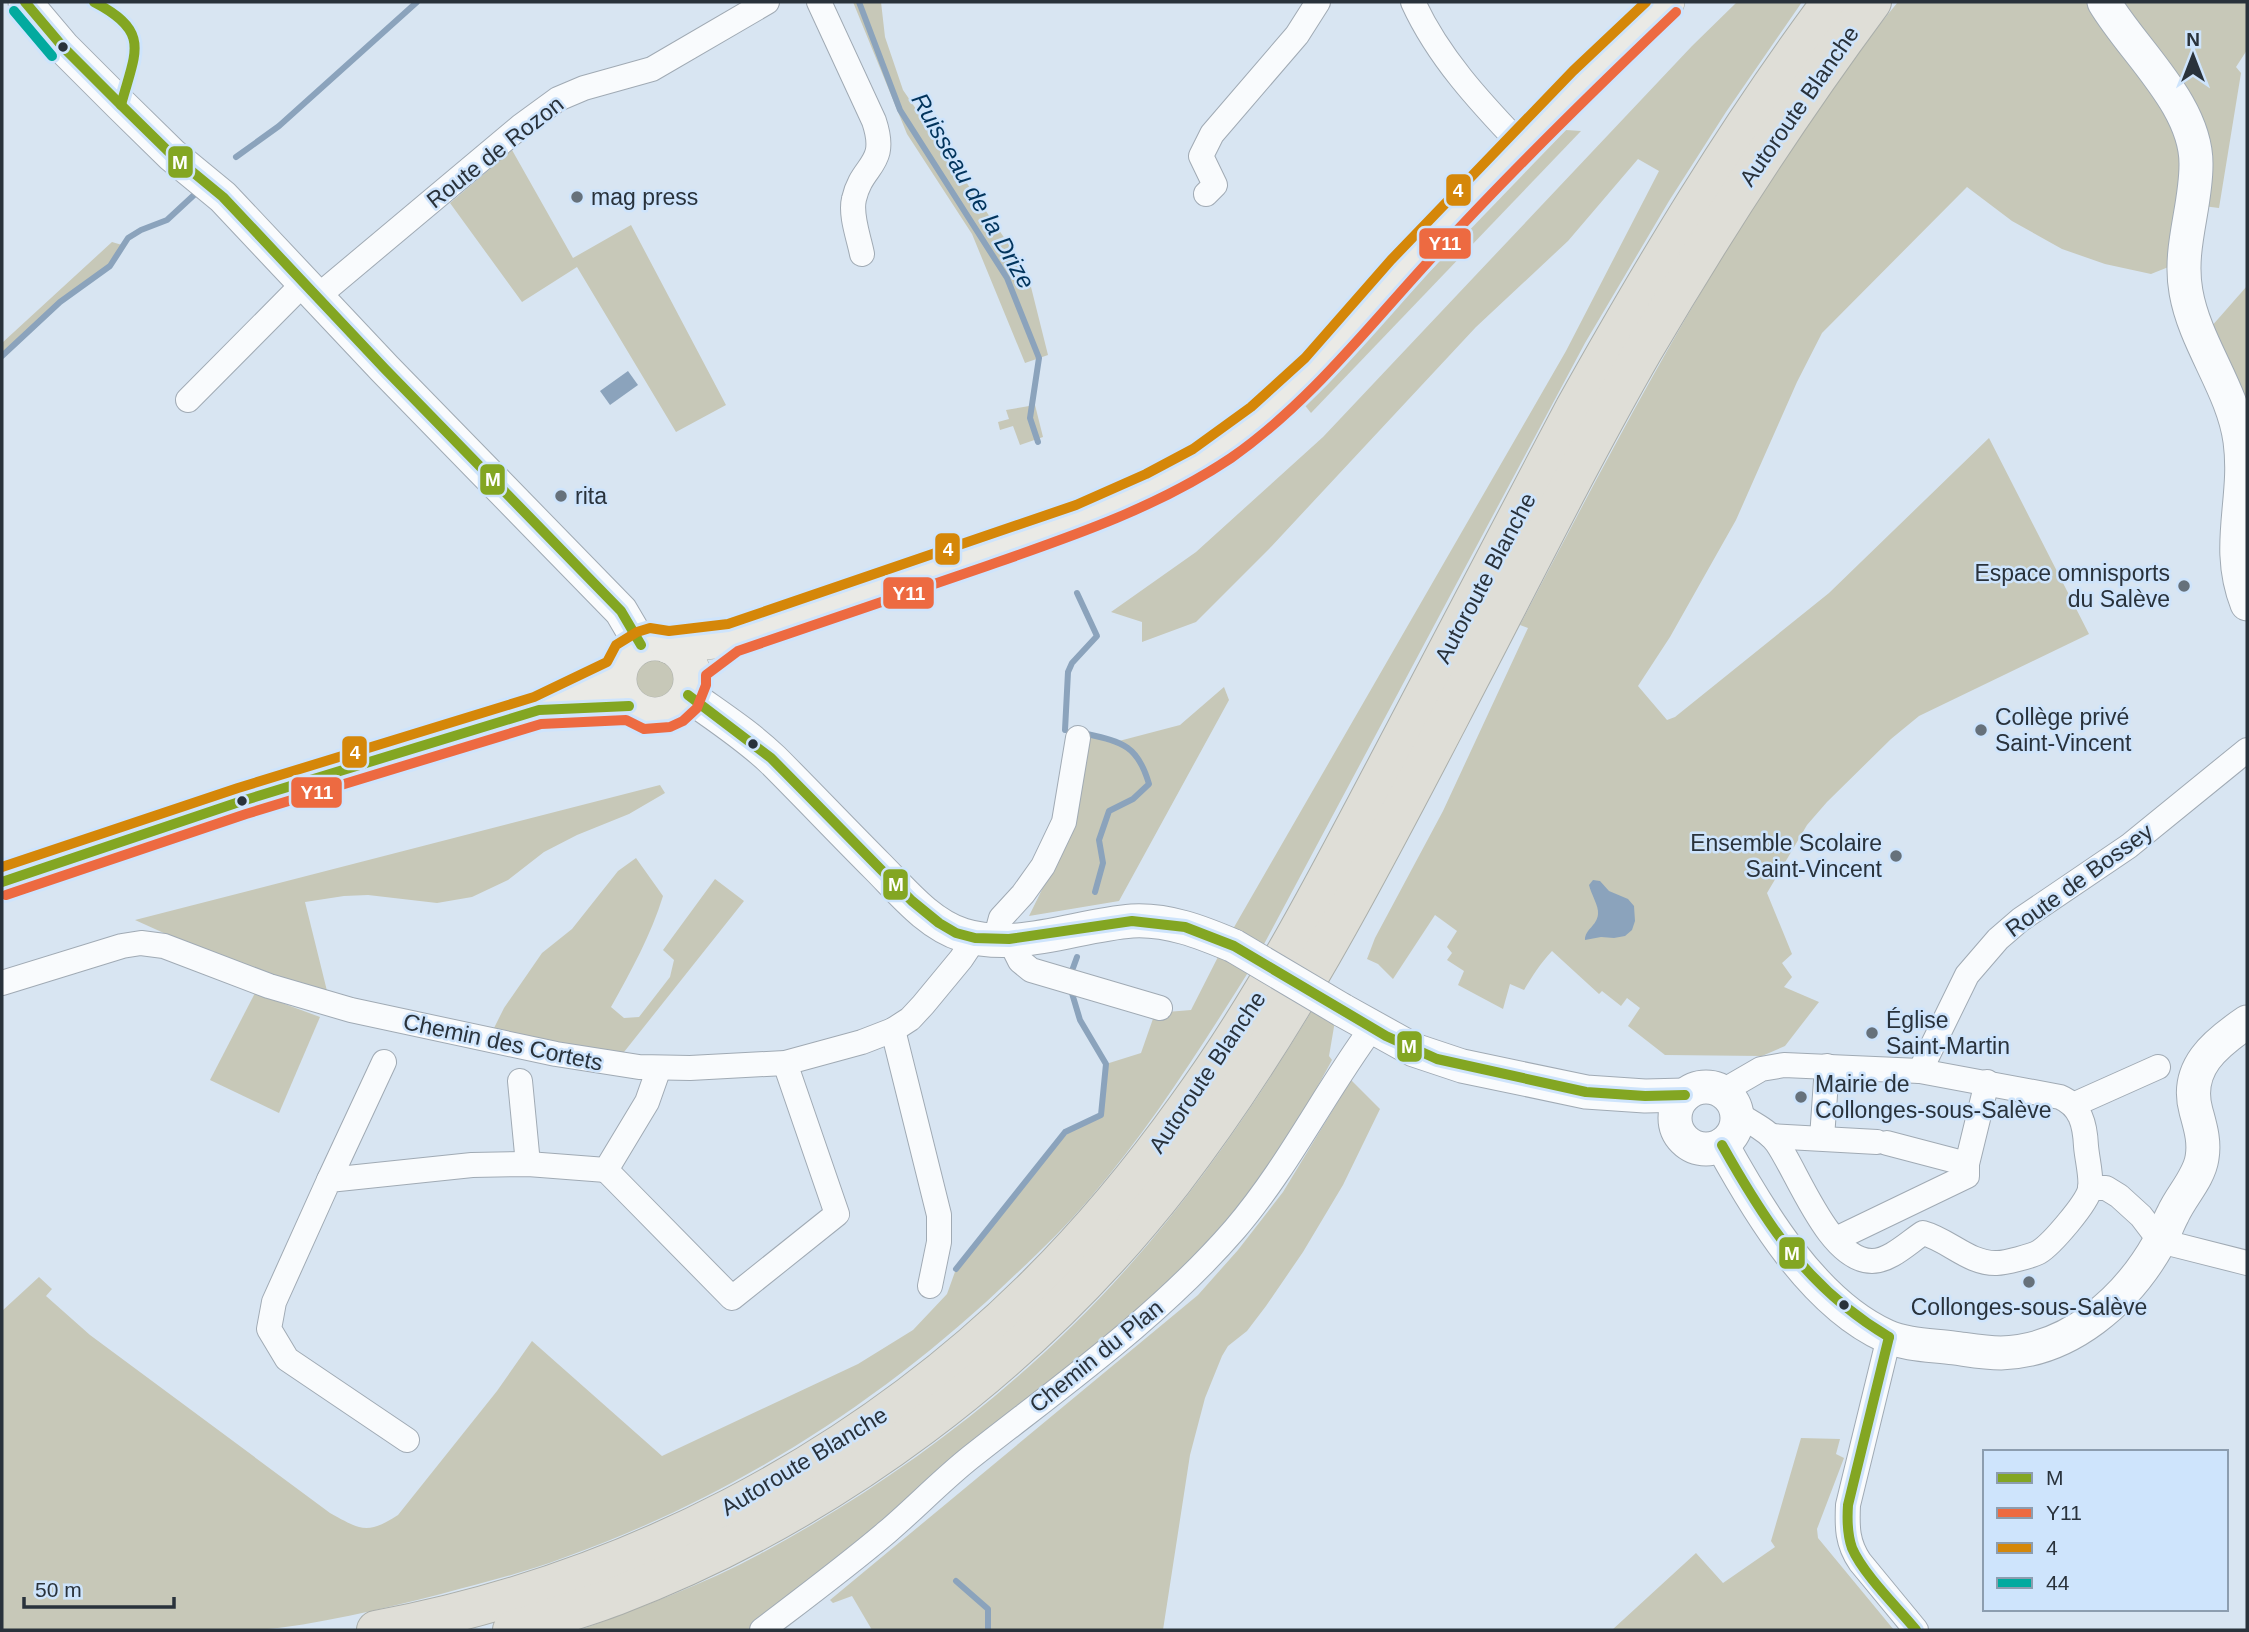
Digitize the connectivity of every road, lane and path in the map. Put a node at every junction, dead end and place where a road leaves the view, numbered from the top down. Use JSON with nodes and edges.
{"nodes":[{"id":1,"x":25,"y":2,"type":"edge"},
{"id":2,"x":767,"y":2,"type":"edge"},
{"id":3,"x":819,"y":2,"type":"edge"},
{"id":4,"x":1318,"y":2,"type":"edge"},
{"id":5,"x":1413,"y":2,"type":"edge"},
{"id":6,"x":1666,"y":2,"type":"edge"},
{"id":7,"x":1831,"y":2,"type":"edge"},
{"id":8,"x":1872,"y":2,"type":"edge"},
{"id":9,"x":2104,"y":2,"type":"edge"},
{"id":10,"x":1521,"y":145,"type":"junction"},
{"id":11,"x":1206,"y":194,"type":"dead end"},
{"id":12,"x":862,"y":254,"type":"dead end"},
{"id":13,"x":310,"y":290,"type":"junction"},
{"id":14,"x":188,"y":400,"type":"dead end"},
{"id":15,"x":2247,"y":604,"type":"edge"},
{"id":16,"x":656,"y":672,"type":"junction"},
{"id":17,"x":1078,"y":738,"type":"dead end"},
{"id":18,"x":2247,"y":750,"type":"edge"},
{"id":19,"x":2,"y":882,"type":"edge"},
{"id":20,"x":993,"y":939,"type":"junction"},
{"id":21,"x":2,"y":983,"type":"edge"},
{"id":22,"x":1160,"y":1007,"type":"dead end"},
{"id":23,"x":2247,"y":1022,"type":"edge"},
{"id":24,"x":1372,"y":1028,"type":"junction"},
{"id":25,"x":893,"y":1030,"type":"junction"},
{"id":26,"x":384,"y":1062,"type":"dead end"},
{"id":27,"x":785,"y":1063,"type":"junction"},
{"id":28,"x":1827,"y":1066,"type":"junction"},
{"id":29,"x":2158,"y":1067,"type":"dead end"},
{"id":30,"x":659,"y":1068,"type":"junction"},
{"id":31,"x":1920,"y":1071,"type":"junction"},
{"id":32,"x":520,"y":1081,"type":"dead end"},
{"id":33,"x":1987,"y":1082,"type":"junction"},
{"id":34,"x":1586,"y":1092,"type":"junction"},
{"id":35,"x":1685,"y":1095,"type":"junction"},
{"id":36,"x":1730,"y":1103,"type":"junction"},
{"id":37,"x":2073,"y":1105,"type":"junction"},
{"id":38,"x":1676,"y":1128,"type":"junction"},
{"id":39,"x":1771,"y":1136,"type":"junction"},
{"id":40,"x":1822,"y":1138,"type":"junction"},
{"id":41,"x":1722,"y":1145,"type":"junction"},
{"id":42,"x":528,"y":1164,"type":"junction"},
{"id":43,"x":606,"y":1170,"type":"junction"},
{"id":44,"x":1972,"y":1176,"type":"junction"},
{"id":45,"x":328,"y":1180,"type":"junction"},
{"id":46,"x":2080,"y":1198,"type":"junction"},
{"id":47,"x":1836,"y":1239,"type":"junction"},
{"id":48,"x":2160,"y":1241,"type":"junction"},
{"id":49,"x":2247,"y":1264,"type":"edge"},
{"id":50,"x":930,"y":1286,"type":"dead end"},
{"id":51,"x":1889,"y":1337,"type":"junction"},
{"id":52,"x":407,"y":1440,"type":"dead end"},
{"id":53,"x":376,"y":1630,"type":"edge"},
{"id":54,"x":512,"y":1630,"type":"edge"},
{"id":55,"x":762,"y":1630,"type":"edge"},
{"id":56,"x":1916,"y":1630,"type":"edge"}],
"edges":[{"from":1,"to":13,"type":"street"},
{"from":2,"to":13,"type":"street","name":"Route de Rozon"},
{"from":3,"to":12,"type":"street"},
{"from":4,"to":11,"type":"street"},
{"from":5,"to":10,"type":"street"},
{"from":6,"to":10,"type":"main road"},
{"from":7,"to":53,"type":"highway","name":"Autoroute Blanche"},
{"from":8,"to":54,"type":"highway","name":"Autoroute Blanche"},
{"from":9,"to":15,"type":"street"},
{"from":10,"to":16,"type":"main road"},
{"from":13,"to":14,"type":"street","name":"Route de Rozon"},
{"from":13,"to":16,"type":"street"},
{"from":16,"to":19,"type":"main road"},
{"from":16,"to":20,"type":"street"},
{"from":17,"to":20,"type":"street","name":"Chemin des Cortets"},
{"from":18,"to":31,"type":"street","name":"Route de Bossey"},
{"from":20,"to":22,"type":"street"},
{"from":20,"to":24,"type":"street","bridge":true},
{"from":20,"to":25,"type":"street","name":"Chemin des Cortets"},
{"from":21,"to":30,"type":"street","name":"Chemin des Cortets"},
{"from":23,"to":48,"type":"street"},
{"from":24,"to":34,"type":"street"},
{"from":24,"to":55,"type":"street","name":"Chemin du Plan"},
{"from":25,"to":27,"type":"street","name":"Chemin des Cortets"},
{"from":25,"to":50,"type":"street"},
{"from":26,"to":45,"type":"street"},
{"from":27,"to":30,"type":"street","name":"Chemin des Cortets"},
{"from":27,"to":43,"type":"street"},
{"from":28,"to":31,"type":"street"},
{"from":28,"to":36,"type":"street"},
{"from":28,"to":40,"type":"street"},
{"from":29,"to":37,"type":"street"},
{"from":30,"to":43,"type":"street"},
{"from":31,"to":33,"type":"street"},
{"from":32,"to":42,"type":"street"},
{"from":33,"to":37,"type":"street"},
{"from":33,"to":44,"type":"street"},
{"from":34,"to":35,"type":"street"},
{"from":34,"to":38,"type":"street"},
{"from":35,"to":36,"type":"street"},
{"from":35,"to":38,"type":"street"},
{"from":36,"to":39,"type":"street"},
{"from":36,"to":41,"type":"street"},
{"from":37,"to":46,"type":"street"},
{"from":38,"to":41,"type":"street"},
{"from":39,"to":40,"type":"street"},
{"from":39,"to":47,"type":"street"},
{"from":40,"to":44,"type":"street"},
{"from":41,"to":51,"type":"street"},
{"from":42,"to":43,"type":"street"},
{"from":42,"to":45,"type":"street"},
{"from":44,"to":47,"type":"street"},
{"from":45,"to":52,"type":"street"},
{"from":46,"to":47,"type":"street"},
{"from":46,"to":48,"type":"street"},
{"from":48,"to":49,"type":"street"},
{"from":48,"to":51,"type":"street"},
{"from":51,"to":56,"type":"street"}]}
